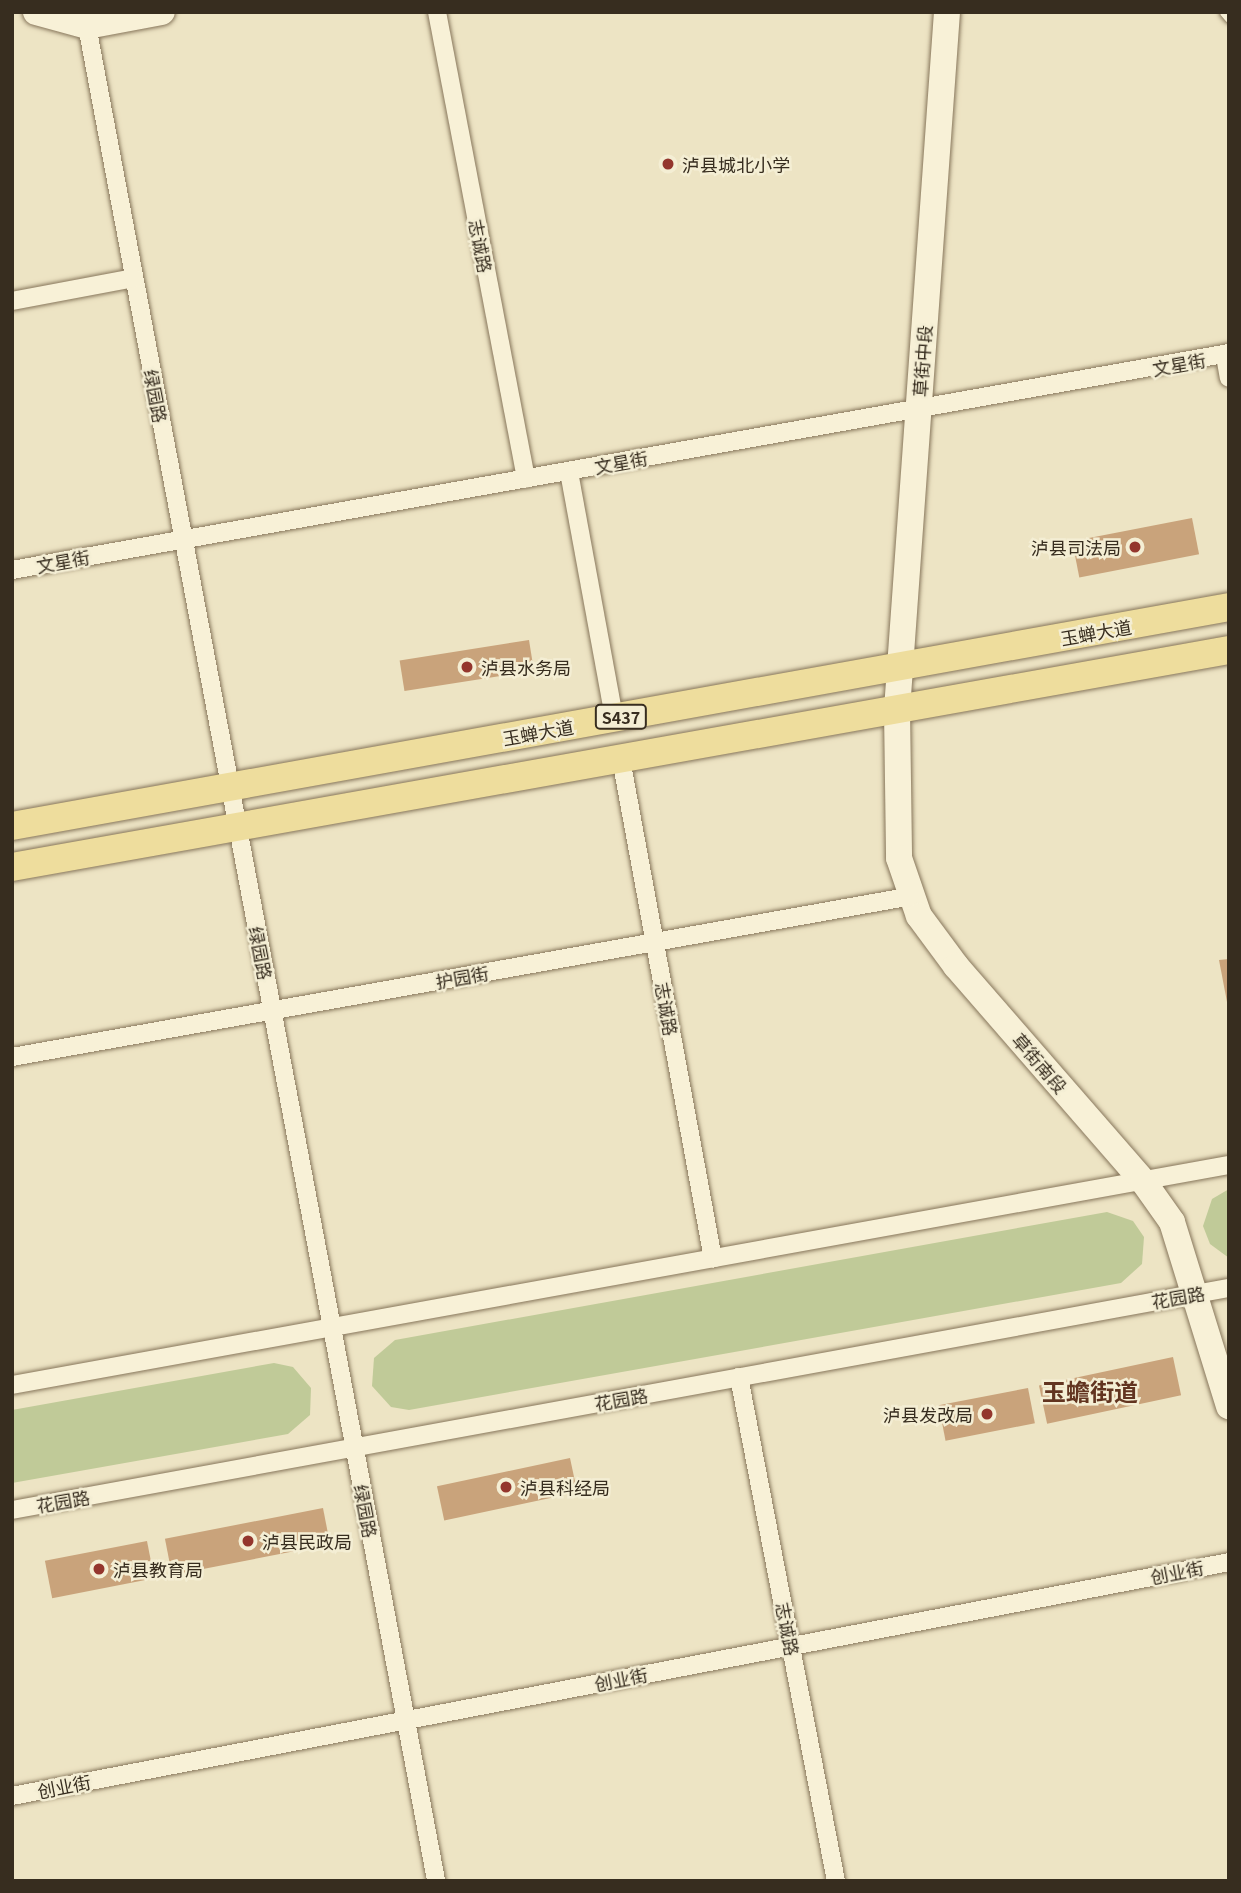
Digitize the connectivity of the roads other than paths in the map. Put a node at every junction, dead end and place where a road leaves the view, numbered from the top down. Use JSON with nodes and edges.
{"nodes":[{"id":1,"x":36,"y":12,"type":"edge"},
{"id":2,"x":162,"y":12,"type":"edge"},
{"id":3,"x":437,"y":12,"type":"edge"},
{"id":4,"x":947,"y":12,"type":"edge"},
{"id":5,"x":1224,"y":12,"type":"edge"},
{"id":6,"x":1229,"y":18,"type":"edge"},
{"id":7,"x":87,"y":26,"type":"junction"},
{"id":8,"x":134,"y":278,"type":"junction"},
{"id":9,"x":12,"y":301,"type":"edge"},
{"id":10,"x":1227,"y":354,"type":"edge"},
{"id":11,"x":1229,"y":377,"type":"edge"},
{"id":12,"x":919,"y":410,"type":"junction"},
{"id":13,"x":569,"y":472,"type":"junction"},
{"id":14,"x":526,"y":479,"type":"junction"},
{"id":15,"x":183,"y":540,"type":"junction"},
{"id":16,"x":12,"y":570,"type":"edge"},
{"id":17,"x":1229,"y":607,"type":"edge"},
{"id":18,"x":1229,"y":650,"type":"edge"},
{"id":19,"x":900,"y":667,"type":"junction"},
{"id":20,"x":897,"y":710,"type":"junction"},
{"id":21,"x":614,"y":718,"type":"junction"},
{"id":22,"x":621,"y":759,"type":"junction"},
{"id":23,"x":230,"y":787,"type":"junction"},
{"id":24,"x":12,"y":826,"type":"edge"},
{"id":25,"x":238,"y":828,"type":"junction"},
{"id":26,"x":12,"y":867,"type":"edge"},
{"id":27,"x":912,"y":896,"type":"junction"},
{"id":28,"x":655,"y":942,"type":"junction"},
{"id":29,"x":272,"y":1011,"type":"junction"},
{"id":30,"x":12,"y":1057,"type":"edge"},
{"id":31,"x":1229,"y":1165,"type":"edge"},
{"id":32,"x":1143,"y":1181,"type":"junction"},
{"id":33,"x":713,"y":1259,"type":"junction"},
{"id":34,"x":1229,"y":1288,"type":"edge"},
{"id":35,"x":1195,"y":1294,"type":"junction"},
{"id":36,"x":332,"y":1328,"type":"junction"},
{"id":37,"x":739,"y":1377,"type":"junction"},
{"id":38,"x":12,"y":1385,"type":"edge"},
{"id":39,"x":1229,"y":1406,"type":"edge"},
{"id":40,"x":355,"y":1448,"type":"junction"},
{"id":41,"x":12,"y":1510,"type":"edge"},
{"id":42,"x":1229,"y":1562,"type":"edge"},
{"id":43,"x":791,"y":1646,"type":"junction"},
{"id":44,"x":406,"y":1720,"type":"junction"},
{"id":45,"x":12,"y":1796,"type":"edge"},
{"id":46,"x":436,"y":1881,"type":"edge"},
{"id":47,"x":836,"y":1881,"type":"edge"}],
"edges":[{"from":1,"to":7,"type":"main road"},
{"from":2,"to":7,"type":"main road"},
{"from":3,"to":14,"type":"street","name":"志诚路"},
{"from":4,"to":12,"type":"main road","name":"草街中段"},
{"from":5,"to":6,"type":"lane"},
{"from":7,"to":8,"type":"street","name":"绿园路"},
{"from":8,"to":9,"type":"street"},
{"from":8,"to":15,"type":"street","name":"绿园路"},
{"from":10,"to":11,"type":"street"},
{"from":10,"to":12,"type":"street","name":"文星街"},
{"from":12,"to":13,"type":"street","name":"文星街"},
{"from":12,"to":19,"type":"main road","name":"草街中段"},
{"from":13,"to":14,"type":"street","name":"文星街"},
{"from":13,"to":21,"type":"street"},
{"from":14,"to":15,"type":"street","name":"文星街"},
{"from":15,"to":16,"type":"street","name":"文星街"},
{"from":15,"to":23,"type":"street","name":"绿园路"},
{"from":17,"to":19,"type":"main road","name":"玉蝉大道","number":"S437"},
{"from":18,"to":20,"type":"main road","number":"S437"},
{"from":19,"to":20,"type":"main road","name":"草街中段"},
{"from":19,"to":21,"type":"main road","name":"玉蝉大道","number":"S437"},
{"from":20,"to":22,"type":"main road","number":"S437"},
{"from":20,"to":27,"type":"main road","name":"草街南段"},
{"from":21,"to":23,"type":"main road","name":"玉蝉大道","number":"S437"},
{"from":22,"to":25,"type":"main road","number":"S437"},
{"from":22,"to":28,"type":"street","name":"志诚路"},
{"from":23,"to":24,"type":"main road","name":"玉蝉大道","number":"S437"},
{"from":23,"to":25,"type":"street","name":"绿园路"},
{"from":25,"to":26,"type":"main road","number":"S437"},
{"from":25,"to":29,"type":"street","name":"绿园路"},
{"from":27,"to":28,"type":"street","name":"护园街"},
{"from":27,"to":32,"type":"main road","name":"草街南段"},
{"from":28,"to":29,"type":"street","name":"护园街"},
{"from":28,"to":33,"type":"street","name":"志诚路"},
{"from":29,"to":30,"type":"street","name":"护园街"},
{"from":29,"to":36,"type":"street","name":"绿园路"},
{"from":31,"to":32,"type":"street"},
{"from":32,"to":33,"type":"street"},
{"from":32,"to":35,"type":"main road","name":"草街南段"},
{"from":33,"to":36,"type":"street"},
{"from":34,"to":35,"type":"street","name":"花园路"},
{"from":35,"to":37,"type":"street","name":"花园路"},
{"from":35,"to":39,"type":"main road","name":"草街南段"},
{"from":36,"to":38,"type":"street"},
{"from":36,"to":40,"type":"street","name":"绿园路"},
{"from":37,"to":40,"type":"street","name":"花园路"},
{"from":37,"to":43,"type":"street","name":"志诚路"},
{"from":40,"to":41,"type":"street","name":"花园路"},
{"from":40,"to":44,"type":"street","name":"绿园路"},
{"from":42,"to":43,"type":"street","name":"创业街"},
{"from":43,"to":44,"type":"street","name":"创业街"},
{"from":43,"to":47,"type":"street","name":"志诚路"},
{"from":44,"to":45,"type":"street","name":"创业街"},
{"from":44,"to":46,"type":"street","name":"绿园路"}]}
